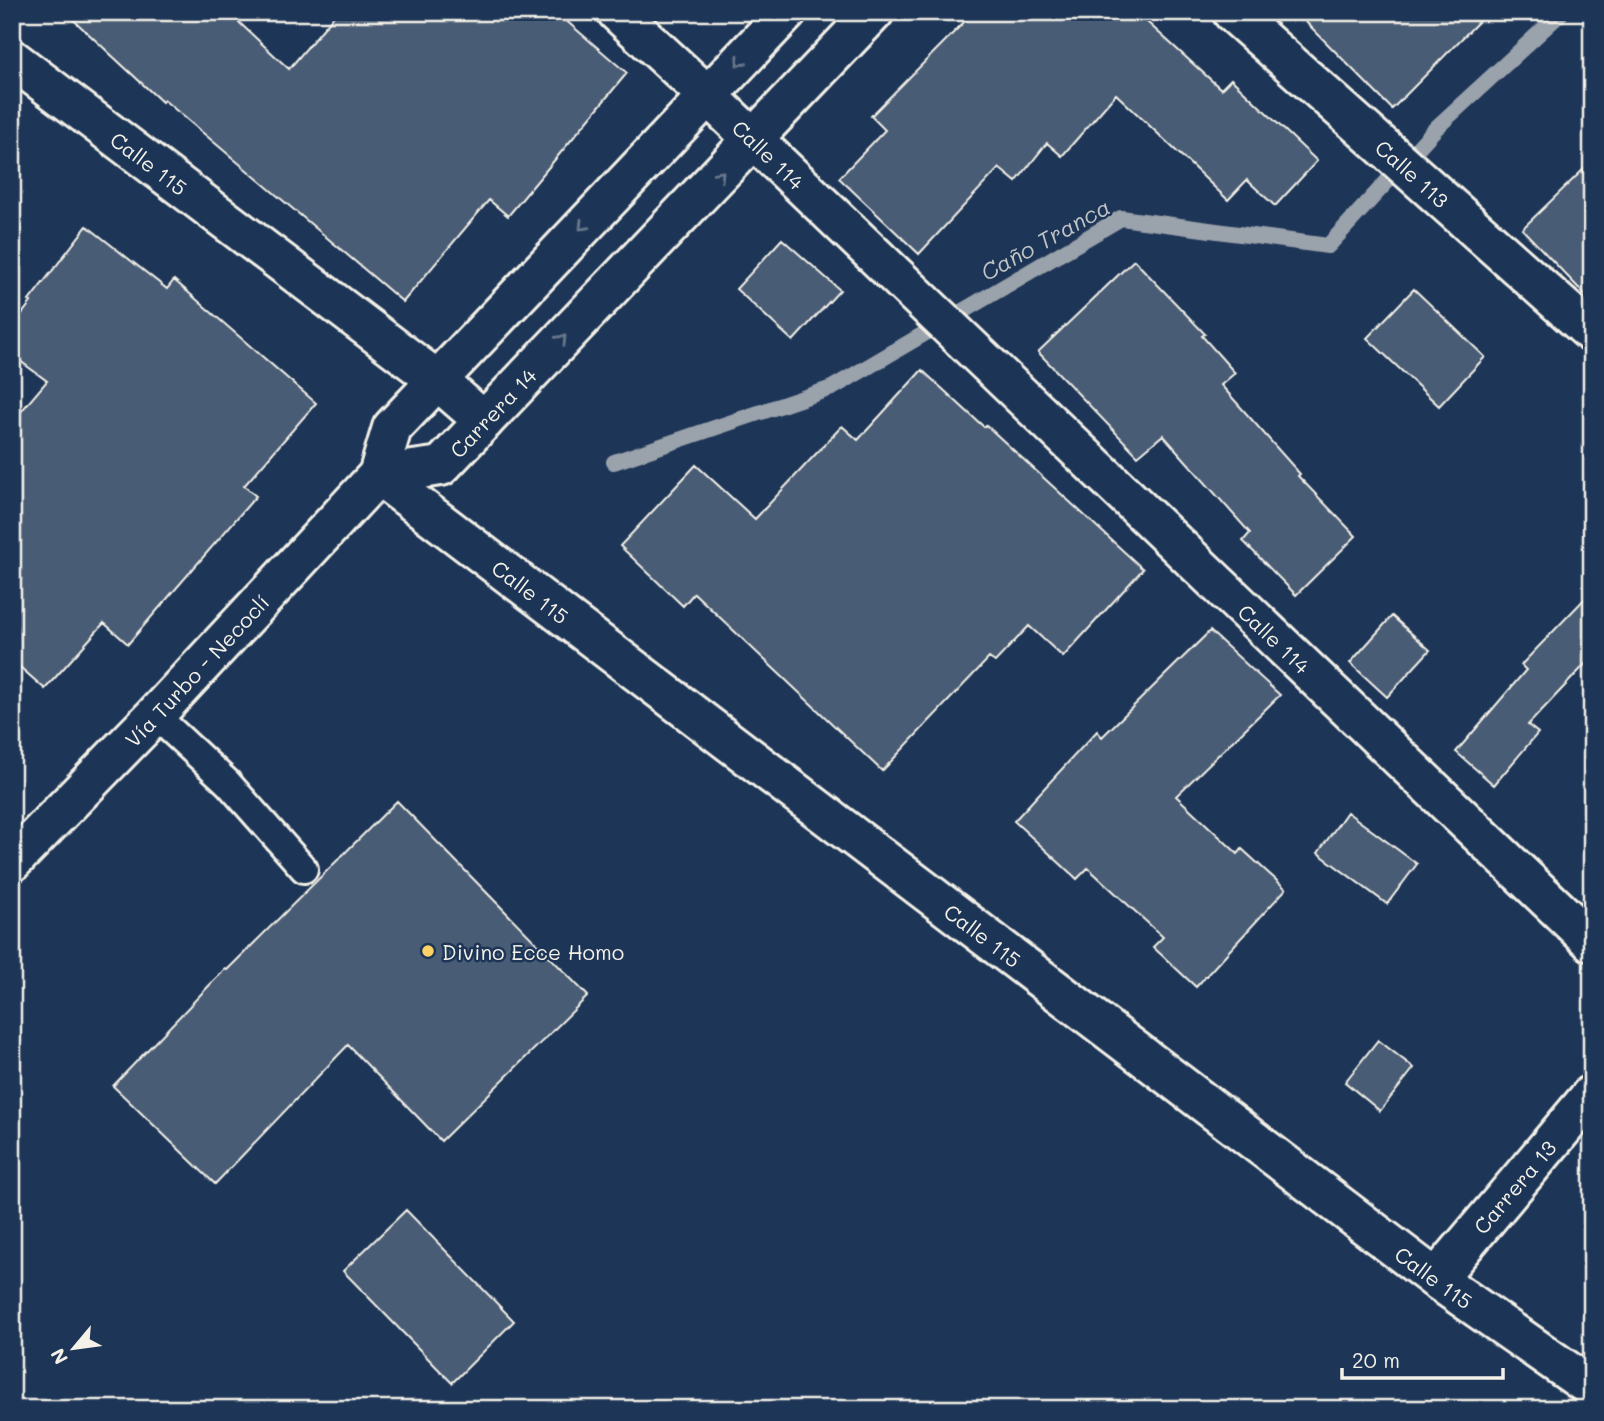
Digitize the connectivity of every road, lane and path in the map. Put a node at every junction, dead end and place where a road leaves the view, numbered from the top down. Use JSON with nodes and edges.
{"nodes":[{"id":1,"x":618,"y":12,"type":"edge"},
{"id":2,"x":788,"y":12,"type":"edge"},
{"id":3,"x":874,"y":12,"type":"edge"},
{"id":4,"x":1232,"y":12,"type":"edge"},
{"id":5,"x":12,"y":59,"type":"edge"},
{"id":6,"x":708,"y":96,"type":"junction"},
{"id":7,"x":753,"y":139,"type":"junction"},
{"id":8,"x":1592,"y":333,"type":"edge"},
{"id":9,"x":437,"y":380,"type":"junction"},
{"id":10,"x":484,"y":421,"type":"junction"},
{"id":11,"x":378,"y":475,"type":"junction"},
{"id":12,"x":155,"y":715,"type":"junction"},
{"id":13,"x":12,"y":862,"type":"edge"},
{"id":14,"x":304,"y":869,"type":"dead end"},
{"id":15,"x":1592,"y":942,"type":"edge"},
{"id":16,"x":1592,"y":1094,"type":"edge"},
{"id":17,"x":1436,"y":1279,"type":"junction"},
{"id":18,"x":1592,"y":1388,"type":"edge"}],
"edges":[{"from":1,"to":6,"type":"street","name":"Calle 114"},
{"from":2,"to":6,"type":"street","one_way":true},
{"from":3,"to":7,"type":"street","name":"Carrera 14"},
{"from":4,"to":8,"type":"street","name":"Calle 113"},
{"from":5,"to":9,"type":"street","name":"Calle 115"},
{"from":6,"to":7,"type":"street","name":"Calle 114"},
{"from":6,"to":9,"type":"street","one_way":true},
{"from":10,"to":7,"type":"street","name":"Carrera 14","one_way":true},
{"from":7,"to":15,"type":"street","name":"Calle 114"},
{"from":9,"to":10,"type":"street","name":"Calle 115"},
{"from":9,"to":11,"type":"street"},
{"from":10,"to":11,"type":"street","name":"Carrera 14"},
{"from":11,"to":12,"type":"street","name":"Vía Turbo - Necoclí"},
{"from":11,"to":17,"type":"street","name":"Calle 115"},
{"from":12,"to":13,"type":"street","name":"Vía Turbo - Necoclí"},
{"from":12,"to":14,"type":"lane"},
{"from":16,"to":17,"type":"street","name":"Carrera 13"},
{"from":17,"to":18,"type":"street","name":"Calle 115"}]}
